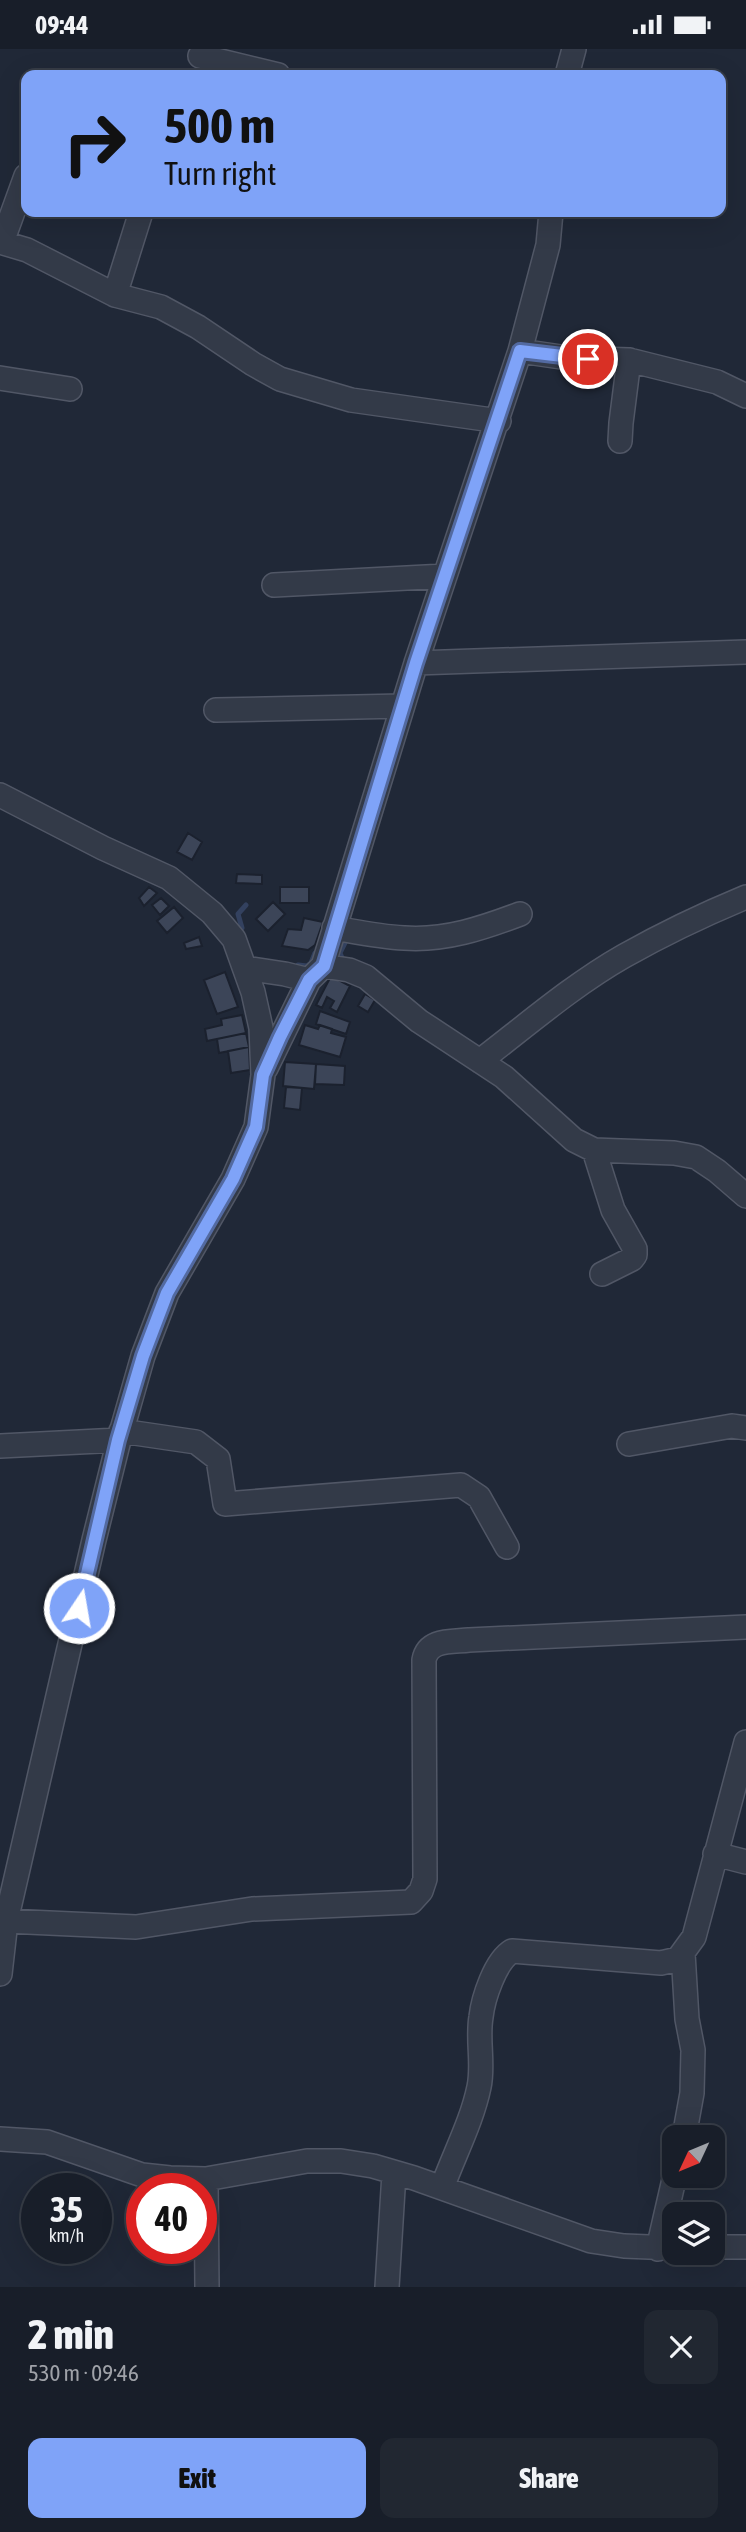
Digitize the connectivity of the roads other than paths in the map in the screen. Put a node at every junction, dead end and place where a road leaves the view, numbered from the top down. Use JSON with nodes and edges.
{"nodes":[{"id":1,"x":574,"y":49,"type":"edge"},
{"id":2,"x":198,"y":60,"type":"edge"},
{"id":3,"x":251,"y":70,"type":"edge"},
{"id":4,"x":569,"y":70,"type":"edge"},
{"id":5,"x":21,"y":189,"type":"edge"},
{"id":6,"x":139,"y":217,"type":"edge"},
{"id":7,"x":551,"y":217,"type":"edge"},
{"id":8,"x":1,"y":242,"type":"edge"},
{"id":9,"x":115,"y":295,"type":"junction"},
{"id":10,"x":520,"y":351,"type":"junction"},
{"id":11,"x":629,"y":360,"type":"junction"},
{"id":12,"x":0,"y":378,"type":"edge"},
{"id":13,"x":70,"y":390,"type":"dead end"},
{"id":14,"x":746,"y":396,"type":"edge"},
{"id":15,"x":499,"y":421,"type":"junction"},
{"id":16,"x":621,"y":442,"type":"dead end"},
{"id":17,"x":445,"y":576,"type":"junction"},
{"id":18,"x":274,"y":585,"type":"dead end"},
{"id":19,"x":746,"y":652,"type":"edge"},
{"id":20,"x":416,"y":663,"type":"junction"},
{"id":21,"x":402,"y":706,"type":"junction"},
{"id":22,"x":216,"y":710,"type":"dead end"},
{"id":23,"x":0,"y":795,"type":"edge"},
{"id":24,"x":746,"y":898,"type":"edge"},
{"id":25,"x":520,"y":914,"type":"dead end"},
{"id":26,"x":334,"y":928,"type":"junction"},
{"id":27,"x":245,"y":968,"type":"junction"},
{"id":28,"x":316,"y":973,"type":"junction"},
{"id":29,"x":480,"y":1061,"type":"junction"},
{"id":30,"x":263,"y":1075,"type":"junction"},
{"id":31,"x":594,"y":1150,"type":"junction"},
{"id":32,"x":746,"y":1196,"type":"edge"},
{"id":33,"x":602,"y":1274,"type":"dead end"},
{"id":34,"x":746,"y":1428,"type":"edge"},
{"id":35,"x":120,"y":1435,"type":"junction"},
{"id":36,"x":629,"y":1444,"type":"dead end"},
{"id":37,"x":0,"y":1446,"type":"edge"},
{"id":38,"x":507,"y":1547,"type":"dead end"},
{"id":39,"x":746,"y":1627,"type":"edge"},
{"id":40,"x":746,"y":1742,"type":"edge"},
{"id":41,"x":715,"y":1854,"type":"junction"},
{"id":42,"x":746,"y":1862,"type":"edge"},
{"id":43,"x":6,"y":1921,"type":"junction"},
{"id":44,"x":683,"y":1953,"type":"junction"},
{"id":45,"x":0,"y":1975,"type":"edge"},
{"id":46,"x":686,"y":2125,"type":"edge"},
{"id":47,"x":0,"y":2139,"type":"edge"},
{"id":48,"x":136,"y":2173,"type":"edge"},
{"id":49,"x":394,"y":2173,"type":"junction"},
{"id":50,"x":217,"y":2177,"type":"edge"},
{"id":51,"x":442,"y":2188,"type":"junction"},
{"id":52,"x":725,"y":2247,"type":"edge"},
{"id":53,"x":746,"y":2247,"type":"edge"},
{"id":54,"x":662,"y":2248,"type":"edge"},
{"id":55,"x":207,"y":2264,"type":"edge"},
{"id":56,"x":207,"y":2287,"type":"edge"},
{"id":57,"x":387,"y":2287,"type":"edge"}],
"edges":[{"from":1,"to":4,"type":"street"},
{"from":2,"to":3,"type":"street"},
{"from":5,"to":8,"type":"street"},
{"from":6,"to":9,"type":"street"},
{"from":7,"to":10,"type":"street"},
{"from":8,"to":9,"type":"street"},
{"from":9,"to":15,"type":"street"},
{"from":10,"to":11,"type":"street"},
{"from":10,"to":15,"type":"street"},
{"from":11,"to":14,"type":"street"},
{"from":11,"to":16,"type":"street"},
{"from":12,"to":13,"type":"street"},
{"from":15,"to":17,"type":"street"},
{"from":17,"to":18,"type":"street"},
{"from":17,"to":20,"type":"street"},
{"from":19,"to":20,"type":"street"},
{"from":20,"to":21,"type":"street"},
{"from":21,"to":22,"type":"street"},
{"from":21,"to":26,"type":"street"},
{"from":23,"to":27,"type":"street"},
{"from":24,"to":29,"type":"street"},
{"from":25,"to":26,"type":"street"},
{"from":26,"to":28,"type":"street"},
{"from":27,"to":28,"type":"street"},
{"from":27,"to":30,"type":"street"},
{"from":28,"to":29,"type":"street"},
{"from":28,"to":30,"type":"street"},
{"from":29,"to":31,"type":"street"},
{"from":30,"to":35,"type":"street"},
{"from":31,"to":32,"type":"street"},
{"from":31,"to":33,"type":"street"},
{"from":34,"to":36,"type":"street"},
{"from":35,"to":37,"type":"street"},
{"from":35,"to":38,"type":"street"},
{"from":35,"to":43,"type":"street"},
{"from":39,"to":43,"type":"street"},
{"from":40,"to":41,"type":"street"},
{"from":41,"to":42,"type":"street"},
{"from":41,"to":44,"type":"street"},
{"from":43,"to":45,"type":"street"},
{"from":44,"to":46,"type":"street"},
{"from":44,"to":51,"type":"street"},
{"from":47,"to":48,"type":"street"},
{"from":49,"to":50,"type":"street"},
{"from":49,"to":51,"type":"street"},
{"from":49,"to":57,"type":"street"},
{"from":51,"to":54,"type":"street"},
{"from":52,"to":53,"type":"street"},
{"from":55,"to":56,"type":"street"}]}
